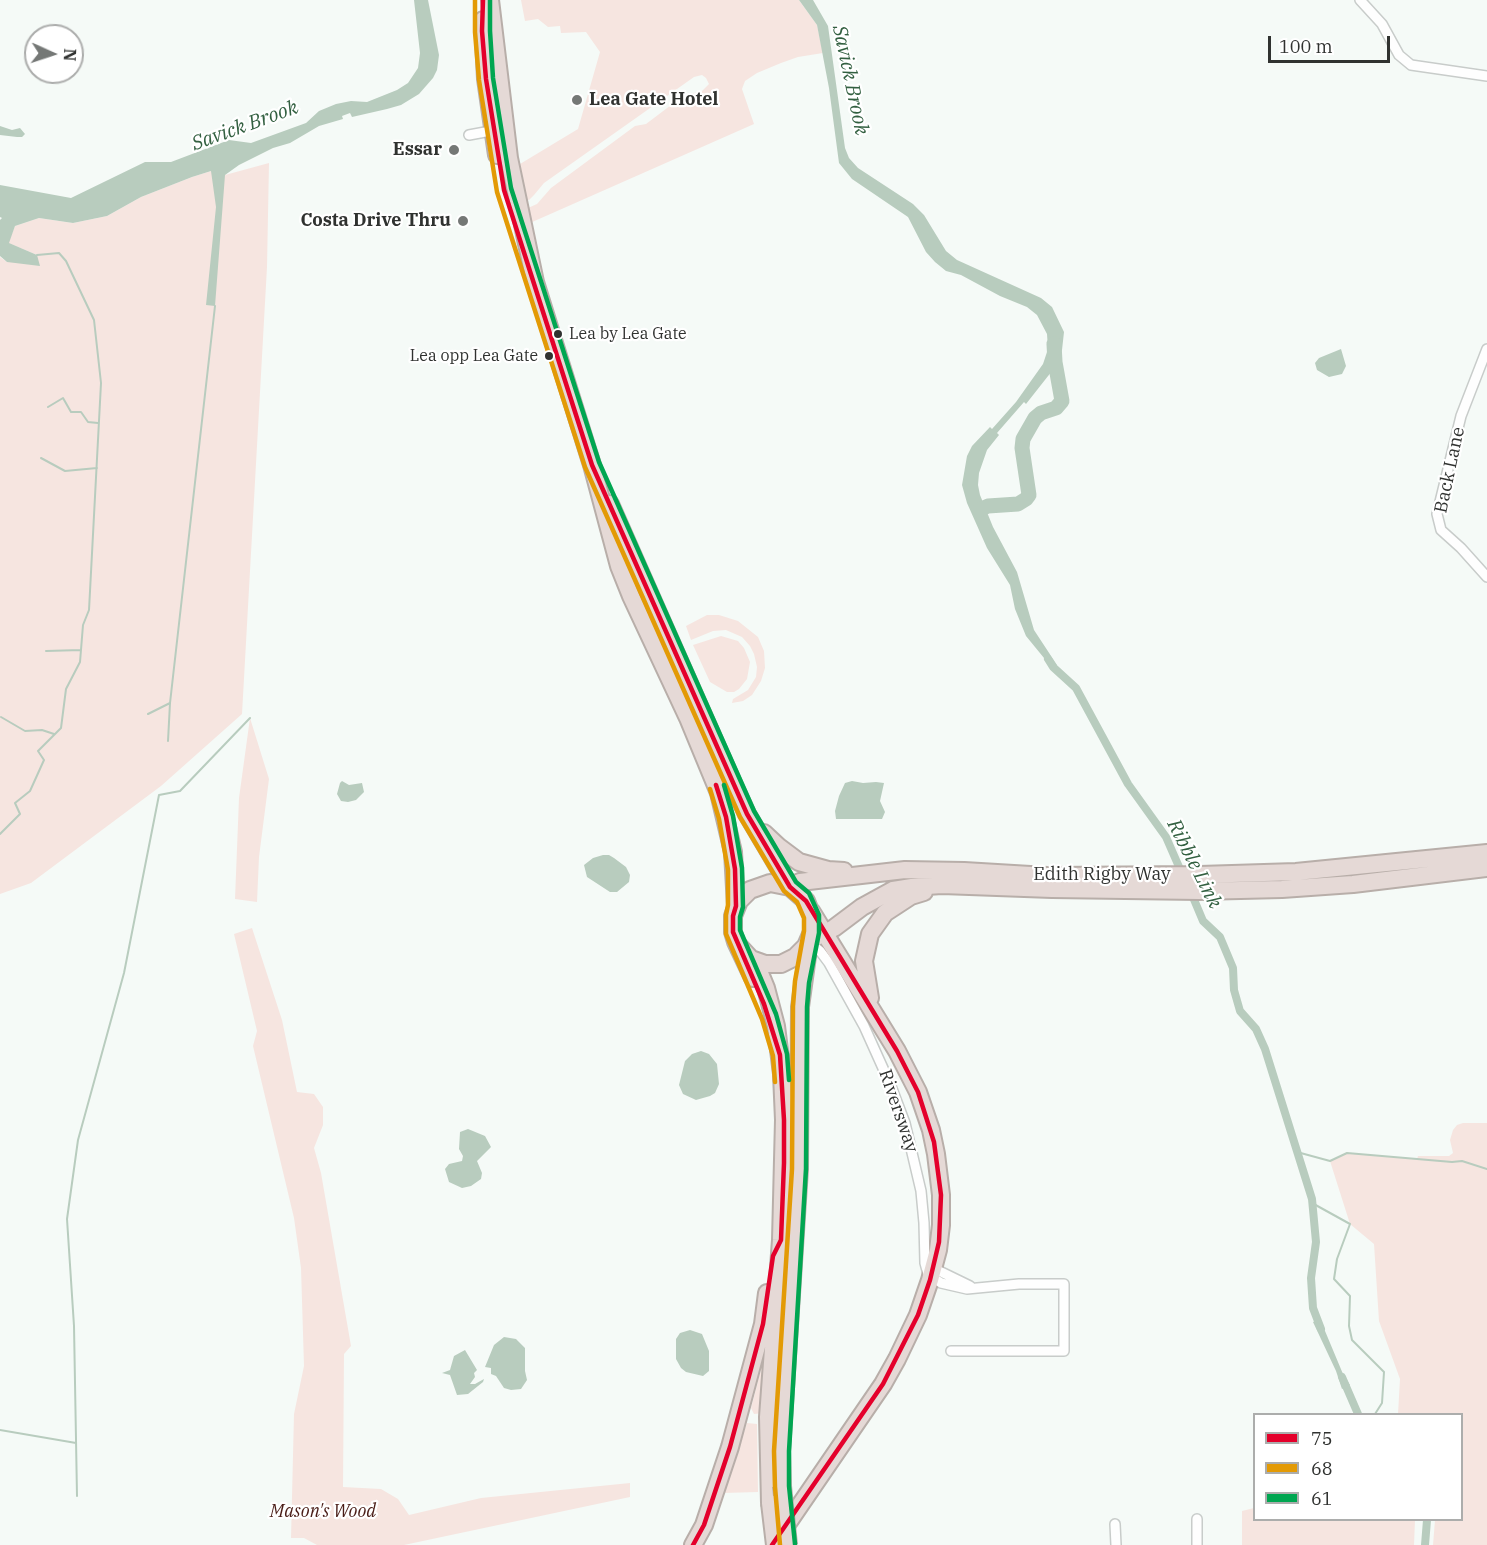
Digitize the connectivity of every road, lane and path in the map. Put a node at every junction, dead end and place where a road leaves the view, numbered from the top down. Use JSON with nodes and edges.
{"nodes":[{"id":1,"x":483,"y":0,"type":"edge"},
{"id":2,"x":490,"y":0,"type":"edge"},
{"id":3,"x":1360,"y":0,"type":"edge"},
{"id":4,"x":1487,"y":76,"type":"edge"},
{"id":5,"x":499,"y":129,"type":"junction"},
{"id":6,"x":469,"y":135,"type":"dead end"},
{"id":7,"x":1487,"y":349,"type":"edge"},
{"id":8,"x":592,"y":465,"type":"junction"},
{"id":9,"x":1487,"y":577,"type":"edge"},
{"id":10,"x":751,"y":820,"type":"junction"},
{"id":11,"x":1487,"y":853,"type":"edge"},
{"id":12,"x":1487,"y":868,"type":"edge"},
{"id":13,"x":870,"y":873,"type":"junction"},
{"id":14,"x":1050,"y":883,"type":"junction"},
{"id":15,"x":942,"y":885,"type":"junction"},
{"id":16,"x":790,"y":887,"type":"junction"},
{"id":17,"x":736,"y":906,"type":"junction"},
{"id":18,"x":811,"y":911,"type":"junction"},
{"id":19,"x":825,"y":933,"type":"junction"},
{"id":20,"x":809,"y":941,"type":"junction"},
{"id":21,"x":738,"y":946,"type":"junction"},
{"id":22,"x":825,"y":958,"type":"junction"},
{"id":23,"x":755,"y":961,"type":"junction"},
{"id":24,"x":804,"y":965,"type":"junction"},
{"id":25,"x":876,"y":1016,"type":"junction"},
{"id":26,"x":780,"y":1054,"type":"junction"},
{"id":27,"x":781,"y":1240,"type":"junction"},
{"id":28,"x":932,"y":1273,"type":"junction"},
{"id":29,"x":951,"y":1351,"type":"dead end"},
{"id":30,"x":1197,"y":1519,"type":"dead end"},
{"id":31,"x":1115,"y":1524,"type":"dead end"},
{"id":32,"x":693,"y":1545,"type":"edge"},
{"id":33,"x":774,"y":1545,"type":"edge"},
{"id":34,"x":788,"y":1545,"type":"edge"},
{"id":35,"x":1116,"y":1545,"type":"edge"},
{"id":36,"x":1197,"y":1545,"type":"edge"}],
"edges":[{"from":1,"to":5,"type":"highway"},
{"from":2,"to":5,"type":"highway"},
{"from":3,"to":4,"type":"street"},
{"from":5,"to":6,"type":"street"},
{"from":5,"to":8,"type":"highway"},
{"from":7,"to":9,"type":"street","name":"Back Lane"},
{"from":8,"to":10,"type":"highway"},
{"from":8,"to":17,"type":"highway"},
{"from":10,"to":13,"type":"highway"},
{"from":10,"to":16,"type":"highway"},
{"from":11,"to":14,"type":"highway","name":"Edith Rigby Way"},
{"from":12,"to":14,"type":"highway","name":"Edith Rigby Way"},
{"from":13,"to":14,"type":"highway","name":"Edith Rigby Way"},
{"from":13,"to":16,"type":"highway","name":"Edith Rigby Way"},
{"from":14,"to":15,"type":"highway","name":"Edith Rigby Way"},
{"from":15,"to":19,"type":"highway","name":"Edith Rigby Way"},
{"from":15,"to":25,"type":"highway"},
{"from":16,"to":17,"type":"highway"},
{"from":16,"to":18,"type":"highway"},
{"from":17,"to":21,"type":"highway"},
{"from":18,"to":19,"type":"highway","name":"Riversway"},
{"from":18,"to":20,"type":"highway"},
{"from":19,"to":20,"type":"highway","name":"Edith Rigby Way"},
{"from":19,"to":25,"type":"highway","name":"Riversway"},
{"from":20,"to":22,"type":"street","name":"Riversway"},
{"from":20,"to":23,"type":"highway"},
{"from":20,"to":24,"type":"highway"},
{"from":21,"to":23,"type":"highway"},
{"from":21,"to":26,"type":"highway"},
{"from":22,"to":24,"type":"street"},
{"from":22,"to":28,"type":"street","name":"Riversway"},
{"from":23,"to":26,"type":"highway"},
{"from":24,"to":34,"type":"highway","bridge":true},
{"from":25,"to":28,"type":"highway","name":"Riversway"},
{"from":26,"to":27,"type":"highway"},
{"from":27,"to":32,"type":"highway"},
{"from":27,"to":33,"type":"highway","bridge":true},
{"from":28,"to":29,"type":"street"},
{"from":28,"to":33,"type":"highway","name":"Riversway"},
{"from":30,"to":36,"type":"street"},
{"from":31,"to":35,"type":"street"}]}
